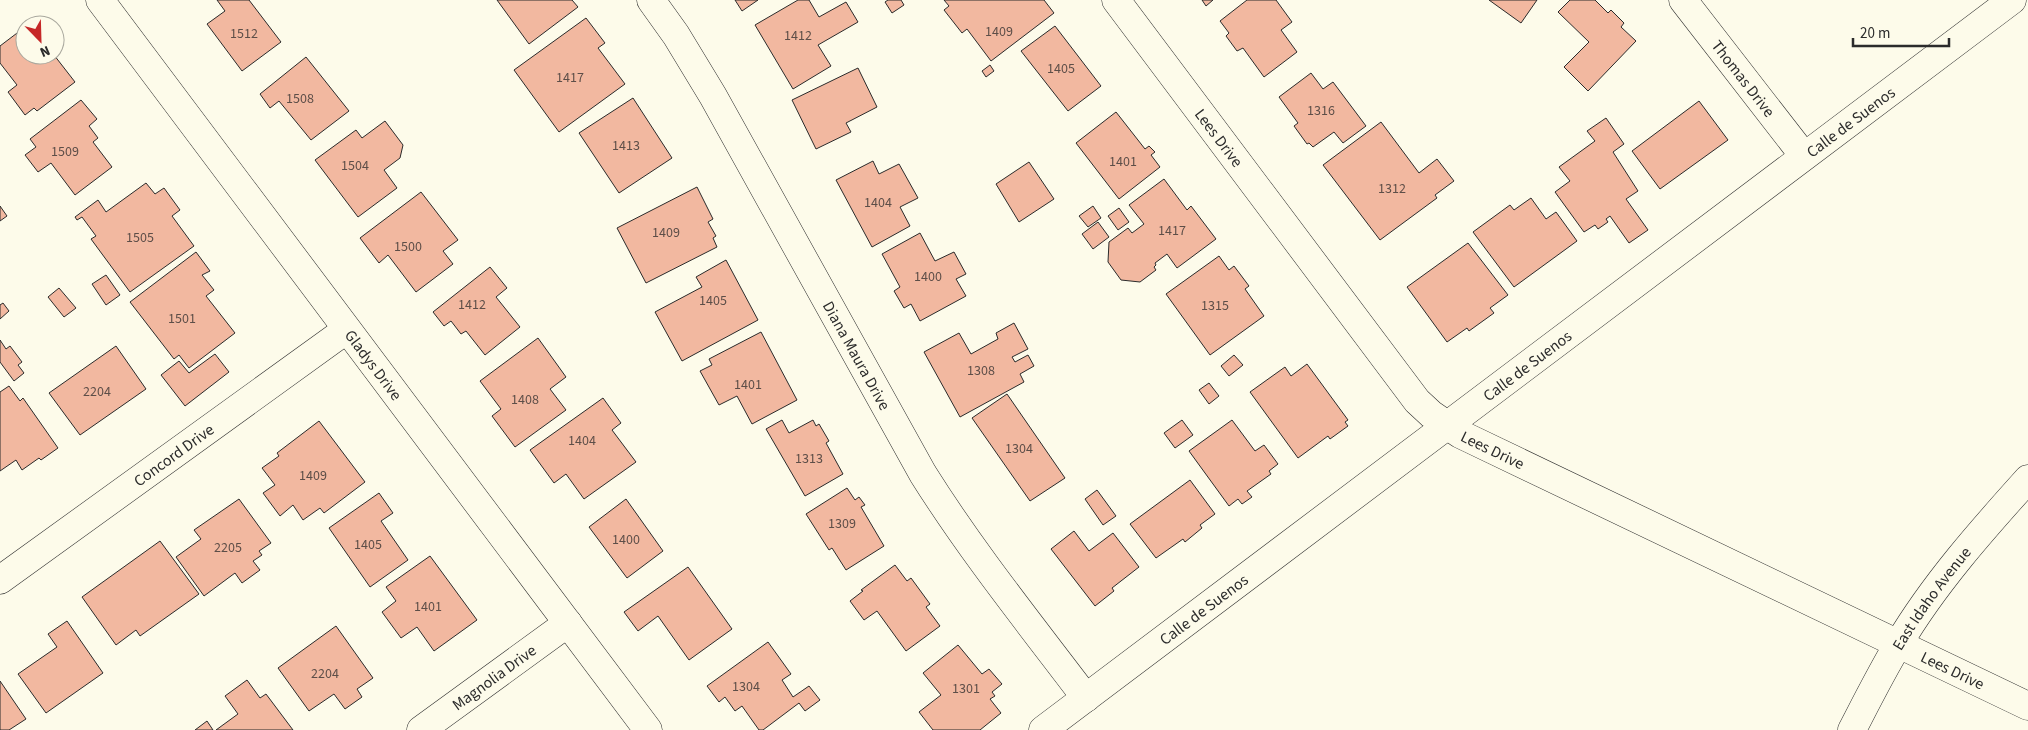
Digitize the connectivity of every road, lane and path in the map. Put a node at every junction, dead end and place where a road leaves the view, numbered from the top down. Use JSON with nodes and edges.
{"nodes":[{"id":1,"x":100,"y":0,"type":"edge"},
{"id":2,"x":651,"y":0,"type":"edge"},
{"id":3,"x":1116,"y":0,"type":"edge"},
{"id":4,"x":1683,"y":0,"type":"edge"},
{"id":5,"x":2012,"y":0,"type":"edge"},
{"id":6,"x":1804,"y":156,"type":"junction"},
{"id":7,"x":346,"y":330,"type":"junction"},
{"id":8,"x":1446,"y":426,"type":"junction"},
{"id":9,"x":2028,"y":479,"type":"edge"},
{"id":10,"x":0,"y":580,"type":"edge"},
{"id":11,"x":568,"y":623,"type":"junction"},
{"id":12,"x":1898,"y":643,"type":"junction"},
{"id":13,"x":1086,"y":698,"type":"junction"},
{"id":14,"x":2028,"y":706,"type":"edge"},
{"id":15,"x":420,"y":730,"type":"edge"},
{"id":16,"x":648,"y":730,"type":"edge"},
{"id":17,"x":1043,"y":730,"type":"edge"},
{"id":18,"x":1852,"y":730,"type":"edge"}],
"edges":[{"from":1,"to":7,"type":"street","name":"Gladys Drive"},
{"from":2,"to":13,"type":"street","name":"Diana Maura Drive"},
{"from":3,"to":8,"type":"street","name":"Lees Drive"},
{"from":4,"to":6,"type":"street","name":"Thomas Drive"},
{"from":5,"to":6,"type":"street","name":"Calle de Suenos"},
{"from":6,"to":8,"type":"street","name":"Calle de Suenos"},
{"from":7,"to":10,"type":"street","name":"Concord Drive"},
{"from":7,"to":11,"type":"street","name":"Gladys Drive"},
{"from":8,"to":12,"type":"street","name":"Lees Drive"},
{"from":8,"to":13,"type":"street","name":"Calle de Suenos"},
{"from":9,"to":12,"type":"street","name":"East Idaho Avenue"},
{"from":11,"to":15,"type":"street","name":"Magnolia Drive"},
{"from":11,"to":16,"type":"street","name":"Gladys Drive"},
{"from":12,"to":14,"type":"street","name":"Lees Drive"},
{"from":12,"to":18,"type":"street","name":"East Idaho Avenue"},
{"from":13,"to":17,"type":"street","name":"Calle de Suenos"}]}
